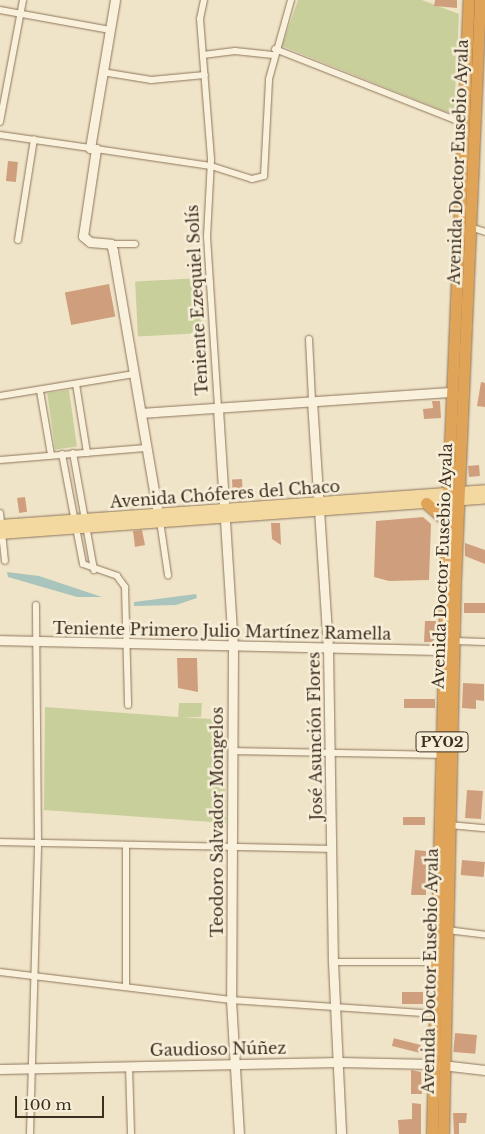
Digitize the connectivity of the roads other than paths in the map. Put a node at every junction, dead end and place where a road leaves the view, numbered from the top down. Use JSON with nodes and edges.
{"nodes":[{"id":1,"x":23,"y":0,"type":"edge"},
{"id":2,"x":115,"y":0,"type":"edge"},
{"id":3,"x":204,"y":0,"type":"edge"},
{"id":4,"x":291,"y":0,"type":"edge"},
{"id":5,"x":469,"y":0,"type":"edge"},
{"id":6,"x":480,"y":0,"type":"edge"},
{"id":7,"x":0,"y":10,"type":"edge"},
{"id":8,"x":20,"y":14,"type":"junction"},
{"id":9,"x":110,"y":30,"type":"junction"},
{"id":10,"x":274,"y":52,"type":"junction"},
{"id":11,"x":204,"y":55,"type":"junction"},
{"id":12,"x":102,"y":72,"type":"junction"},
{"id":13,"x":205,"y":75,"type":"junction"},
{"id":14,"x":476,"y":99,"type":"edge"},
{"id":15,"x":0,"y":122,"type":"edge"},
{"id":16,"x":464,"y":123,"type":"junction"},
{"id":17,"x":476,"y":128,"type":"junction"},
{"id":18,"x":0,"y":135,"type":"edge"},
{"id":19,"x":34,"y":139,"type":"junction"},
{"id":20,"x":93,"y":148,"type":"junction"},
{"id":21,"x":211,"y":166,"type":"junction"},
{"id":22,"x":459,"y":223,"type":"junction"},
{"id":23,"x":471,"y":227,"type":"junction"},
{"id":24,"x":485,"y":232,"type":"edge"},
{"id":25,"x":18,"y":240,"type":"dead end"},
{"id":26,"x":111,"y":244,"type":"junction"},
{"id":27,"x":135,"y":244,"type":"dead end"},
{"id":28,"x":457,"y":290,"type":"junction"},
{"id":29,"x":470,"y":292,"type":"junction"},
{"id":30,"x":309,"y":339,"type":"dead end"},
{"id":31,"x":134,"y":374,"type":"junction"},
{"id":32,"x":76,"y":384,"type":"junction"},
{"id":33,"x":40,"y":391,"type":"junction"},
{"id":34,"x":452,"y":392,"type":"junction"},
{"id":35,"x":0,"y":396,"type":"edge"},
{"id":36,"x":312,"y":401,"type":"junction"},
{"id":37,"x":218,"y":409,"type":"junction"},
{"id":38,"x":141,"y":413,"type":"junction"},
{"id":39,"x":146,"y":448,"type":"junction"},
{"id":40,"x":73,"y":453,"type":"junction"},
{"id":41,"x":86,"y":453,"type":"junction"},
{"id":42,"x":62,"y":454,"type":"junction"},
{"id":43,"x":50,"y":455,"type":"junction"},
{"id":44,"x":0,"y":460,"type":"edge"},
{"id":45,"x":485,"y":490,"type":"edge"},
{"id":46,"x":453,"y":496,"type":"junction"},
{"id":47,"x":485,"y":498,"type":"edge"},
{"id":48,"x":426,"y":503,"type":"junction"},
{"id":49,"x":320,"y":507,"type":"junction"},
{"id":50,"x":0,"y":513,"type":"edge"},
{"id":51,"x":226,"y":514,"type":"junction"},
{"id":52,"x":159,"y":518,"type":"junction"},
{"id":53,"x":448,"y":522,"type":"junction"},
{"id":54,"x":81,"y":523,"type":"junction"},
{"id":55,"x":1,"y":529,"type":"edge"},
{"id":56,"x":5,"y":561,"type":"dead end"},
{"id":57,"x":94,"y":570,"type":"junction"},
{"id":58,"x":168,"y":575,"type":"dead end"},
{"id":59,"x":36,"y":605,"type":"dead end"},
{"id":60,"x":0,"y":640,"type":"edge"},
{"id":61,"x":455,"y":641,"type":"junction"},
{"id":62,"x":485,"y":642,"type":"edge"},
{"id":63,"x":37,"y":643,"type":"junction"},
{"id":64,"x":128,"y":644,"type":"junction"},
{"id":65,"x":233,"y":645,"type":"junction"},
{"id":66,"x":328,"y":648,"type":"junction"},
{"id":67,"x":444,"y":650,"type":"junction"},
{"id":68,"x":128,"y":705,"type":"dead end"},
{"id":69,"x":233,"y":751,"type":"junction"},
{"id":70,"x":330,"y":752,"type":"junction"},
{"id":71,"x":447,"y":755,"type":"junction"},
{"id":72,"x":445,"y":824,"type":"junction"},
{"id":73,"x":485,"y":828,"type":"edge"},
{"id":74,"x":0,"y":842,"type":"edge"},
{"id":75,"x":38,"y":842,"type":"junction"},
{"id":76,"x":126,"y":845,"type":"junction"},
{"id":77,"x":233,"y":847,"type":"junction"},
{"id":78,"x":332,"y":849,"type":"junction"},
{"id":79,"x":447,"y":930,"type":"junction"},
{"id":80,"x":485,"y":935,"type":"edge"},
{"id":81,"x":333,"y":962,"type":"junction"},
{"id":82,"x":436,"y":962,"type":"junction"},
{"id":83,"x":0,"y":972,"type":"edge"},
{"id":84,"x":35,"y":976,"type":"junction"},
{"id":85,"x":126,"y":987,"type":"junction"},
{"id":86,"x":231,"y":1000,"type":"junction"},
{"id":87,"x":336,"y":1008,"type":"junction"},
{"id":88,"x":434,"y":1014,"type":"junction"},
{"id":89,"x":339,"y":1062,"type":"junction"},
{"id":90,"x":237,"y":1063,"type":"junction"},
{"id":91,"x":438,"y":1064,"type":"junction"},
{"id":92,"x":129,"y":1066,"type":"junction"},
{"id":93,"x":29,"y":1068,"type":"junction"},
{"id":94,"x":0,"y":1069,"type":"edge"},
{"id":95,"x":485,"y":1070,"type":"edge"},
{"id":96,"x":30,"y":1134,"type":"edge"},
{"id":97,"x":131,"y":1134,"type":"edge"},
{"id":98,"x":239,"y":1134,"type":"edge"},
{"id":99,"x":341,"y":1134,"type":"edge"},
{"id":100,"x":432,"y":1134,"type":"edge"},
{"id":101,"x":443,"y":1134,"type":"edge"}],
"edges":[{"from":1,"to":8,"type":"street"},
{"from":2,"to":9,"type":"street"},
{"from":3,"to":11,"type":"street","name":"Teniente Ezequiel Solís"},
{"from":4,"to":10,"type":"street"},
{"from":5,"to":14,"type":"highway","name":"Avenida Doctor Eusebio Ayala","number":"PY02"},
{"from":6,"to":14,"type":"highway","name":"Avenida Doctor Eusebio Ayala","number":"PY02"},
{"from":7,"to":8,"type":"street"},
{"from":8,"to":9,"type":"street"},
{"from":8,"to":15,"type":"street"},
{"from":9,"to":12,"type":"street"},
{"from":10,"to":11,"type":"street"},
{"from":10,"to":16,"type":"street"},
{"from":10,"to":21,"type":"street"},
{"from":11,"to":13,"type":"street","name":"Teniente Ezequiel Solís"},
{"from":12,"to":13,"type":"street"},
{"from":12,"to":20,"type":"street"},
{"from":13,"to":21,"type":"street","name":"Teniente Ezequiel Solís"},
{"from":14,"to":16,"type":"highway","name":"Avenida Doctor Eusebio Ayala","number":"PY02"},
{"from":14,"to":17,"type":"highway","name":"Avenida Doctor Eusebio Ayala","number":"PY02"},
{"from":16,"to":17,"type":"street"},
{"from":16,"to":22,"type":"highway","name":"Avenida Doctor Eusebio Ayala","number":"PY02"},
{"from":17,"to":23,"type":"highway","name":"Avenida Doctor Eusebio Ayala","number":"PY02"},
{"from":18,"to":19,"type":"street"},
{"from":19,"to":20,"type":"street"},
{"from":19,"to":25,"type":"street"},
{"from":20,"to":21,"type":"street"},
{"from":20,"to":26,"type":"street"},
{"from":21,"to":37,"type":"street","name":"Teniente Ezequiel Solís"},
{"from":22,"to":23,"type":"street"},
{"from":22,"to":28,"type":"highway","name":"Avenida Doctor Eusebio Ayala","number":"PY02"},
{"from":23,"to":24,"type":"street"},
{"from":23,"to":29,"type":"highway","name":"Avenida Doctor Eusebio Ayala","number":"PY02"},
{"from":26,"to":27,"type":"street"},
{"from":26,"to":31,"type":"street"},
{"from":28,"to":29,"type":"highway"},
{"from":28,"to":34,"type":"highway","name":"Avenida Doctor Eusebio Ayala","number":"PY02"},
{"from":29,"to":46,"type":"highway","name":"Avenida Doctor Eusebio Ayala","number":"PY02"},
{"from":30,"to":36,"type":"street","name":"José Asunción Flores"},
{"from":31,"to":32,"type":"street"},
{"from":31,"to":38,"type":"street"},
{"from":32,"to":33,"type":"street"},
{"from":32,"to":41,"type":"street"},
{"from":33,"to":35,"type":"street"},
{"from":33,"to":43,"type":"street"},
{"from":34,"to":36,"type":"street"},
{"from":34,"to":46,"type":"highway","name":"Avenida Doctor Eusebio Ayala","number":"PY02"},
{"from":36,"to":37,"type":"street"},
{"from":36,"to":49,"type":"street","name":"José Asunción Flores"},
{"from":37,"to":38,"type":"street"},
{"from":37,"to":51,"type":"street","name":"Teniente Ezequiel Solís"},
{"from":38,"to":39,"type":"street"},
{"from":39,"to":41,"type":"street"},
{"from":39,"to":52,"type":"street"},
{"from":40,"to":41,"type":"street"},
{"from":40,"to":42,"type":"street"},
{"from":40,"to":54,"type":"street"},
{"from":42,"to":43,"type":"street"},
{"from":42,"to":54,"type":"street"},
{"from":43,"to":44,"type":"street"},
{"from":45,"to":46,"type":"main road"},
{"from":46,"to":47,"type":"main road"},
{"from":46,"to":48,"type":"main road","name":"Avenida Chóferes del Chaco"},
{"from":46,"to":49,"type":"main road","name":"Avenida Chóferes del Chaco"},
{"from":46,"to":53,"type":"highway","name":"Avenida Doctor Eusebio Ayala","number":"PY02"},
{"from":46,"to":61,"type":"highway","name":"Avenida Doctor Eusebio Ayala","number":"PY02"},
{"from":48,"to":49,"type":"main road","name":"Avenida Chóferes del Chaco"},
{"from":48,"to":53,"type":"highway"},
{"from":49,"to":51,"type":"main road","name":"Avenida Chóferes del Chaco"},
{"from":49,"to":66,"type":"street","name":"José Asunción Flores"},
{"from":50,"to":55,"type":"street"},
{"from":51,"to":52,"type":"main road","name":"Avenida Chóferes del Chaco"},
{"from":51,"to":65,"type":"street","name":"Teodoro Salvador Mongelos"},
{"from":52,"to":54,"type":"main road","name":"Avenida Chóferes del Chaco"},
{"from":52,"to":58,"type":"street"},
{"from":53,"to":67,"type":"highway","name":"Avenida Doctor Eusebio Ayala","number":"PY02"},
{"from":54,"to":55,"type":"main road","name":"Avenida Chóferes del Chaco"},
{"from":54,"to":57,"type":"street"},
{"from":54,"to":57,"type":"street"},
{"from":55,"to":56,"type":"street"},
{"from":57,"to":64,"type":"street"},
{"from":59,"to":63,"type":"street"},
{"from":60,"to":63,"type":"street","name":"Teniente Primero Julio Martínez Ramella"},
{"from":61,"to":62,"type":"street"},
{"from":61,"to":71,"type":"highway","name":"Avenida Doctor Eusebio Ayala","number":"PY02"},
{"from":63,"to":64,"type":"street","name":"Teniente Primero Julio Martínez Ramella"},
{"from":63,"to":75,"type":"street"},
{"from":64,"to":65,"type":"street","name":"Teniente Primero Julio Martínez Ramella"},
{"from":64,"to":68,"type":"street"},
{"from":65,"to":66,"type":"street","name":"Teniente Primero Julio Martínez Ramella"},
{"from":65,"to":69,"type":"street","name":"Teodoro Salvador Mongelos"},
{"from":66,"to":67,"type":"street","name":"Teniente Primero Julio Martínez Ramella"},
{"from":66,"to":70,"type":"street","name":"José Asunción Flores"},
{"from":67,"to":71,"type":"highway","name":"Avenida Doctor Eusebio Ayala","number":"PY02"},
{"from":69,"to":70,"type":"street"},
{"from":69,"to":77,"type":"street","name":"Teodoro Salvador Mongelos"},
{"from":70,"to":71,"type":"street"},
{"from":70,"to":78,"type":"street","name":"José Asunción Flores"},
{"from":71,"to":72,"type":"highway","name":"Avenida Doctor Eusebio Ayala","number":"PY02"},
{"from":72,"to":73,"type":"street"},
{"from":72,"to":79,"type":"highway","name":"Avenida Doctor Eusebio Ayala","number":"PY02"},
{"from":72,"to":82,"type":"highway","name":"Avenida Doctor Eusebio Ayala","number":"PY02"},
{"from":74,"to":75,"type":"street"},
{"from":75,"to":76,"type":"street"},
{"from":75,"to":84,"type":"street"},
{"from":76,"to":77,"type":"street"},
{"from":76,"to":85,"type":"street"},
{"from":77,"to":78,"type":"street"},
{"from":77,"to":86,"type":"street","name":"Teodoro Salvador Mongelos"},
{"from":78,"to":81,"type":"street","name":"José Asunción Flores"},
{"from":79,"to":80,"type":"street"},
{"from":79,"to":91,"type":"highway","name":"Avenida Doctor Eusebio Ayala","number":"PY02"},
{"from":81,"to":82,"type":"street"},
{"from":81,"to":87,"type":"street","name":"José Asunción Flores"},
{"from":82,"to":88,"type":"highway","name":"Avenida Doctor Eusebio Ayala","number":"PY02"},
{"from":83,"to":84,"type":"street"},
{"from":84,"to":85,"type":"street"},
{"from":84,"to":93,"type":"street"},
{"from":85,"to":86,"type":"street"},
{"from":86,"to":87,"type":"street"},
{"from":86,"to":90,"type":"street","name":"Teodoro Salvador Mongelos"},
{"from":87,"to":88,"type":"street"},
{"from":87,"to":89,"type":"street","name":"José Asunción Flores"},
{"from":88,"to":91,"type":"highway","name":"Avenida Doctor Eusebio Ayala","number":"PY02"},
{"from":89,"to":90,"type":"street","name":"Gaudioso Núñez"},
{"from":89,"to":91,"type":"street","name":"Gaudioso Núñez"},
{"from":89,"to":99,"type":"street","name":"José Asunción Flores"},
{"from":90,"to":92,"type":"street","name":"Gaudioso Núñez"},
{"from":90,"to":98,"type":"street","name":"Teodoro Salvador Mongelos"},
{"from":91,"to":95,"type":"street","name":"Gaudioso Núñez"},
{"from":91,"to":100,"type":"highway","name":"Avenida Doctor Eusebio Ayala","number":"PY02"},
{"from":91,"to":101,"type":"highway","name":"Avenida Doctor Eusebio Ayala","number":"PY02"},
{"from":92,"to":93,"type":"street","name":"Gaudioso Núñez"},
{"from":92,"to":97,"type":"street"},
{"from":93,"to":94,"type":"street","name":"Gaudioso Núñez"},
{"from":93,"to":96,"type":"street"}]}
